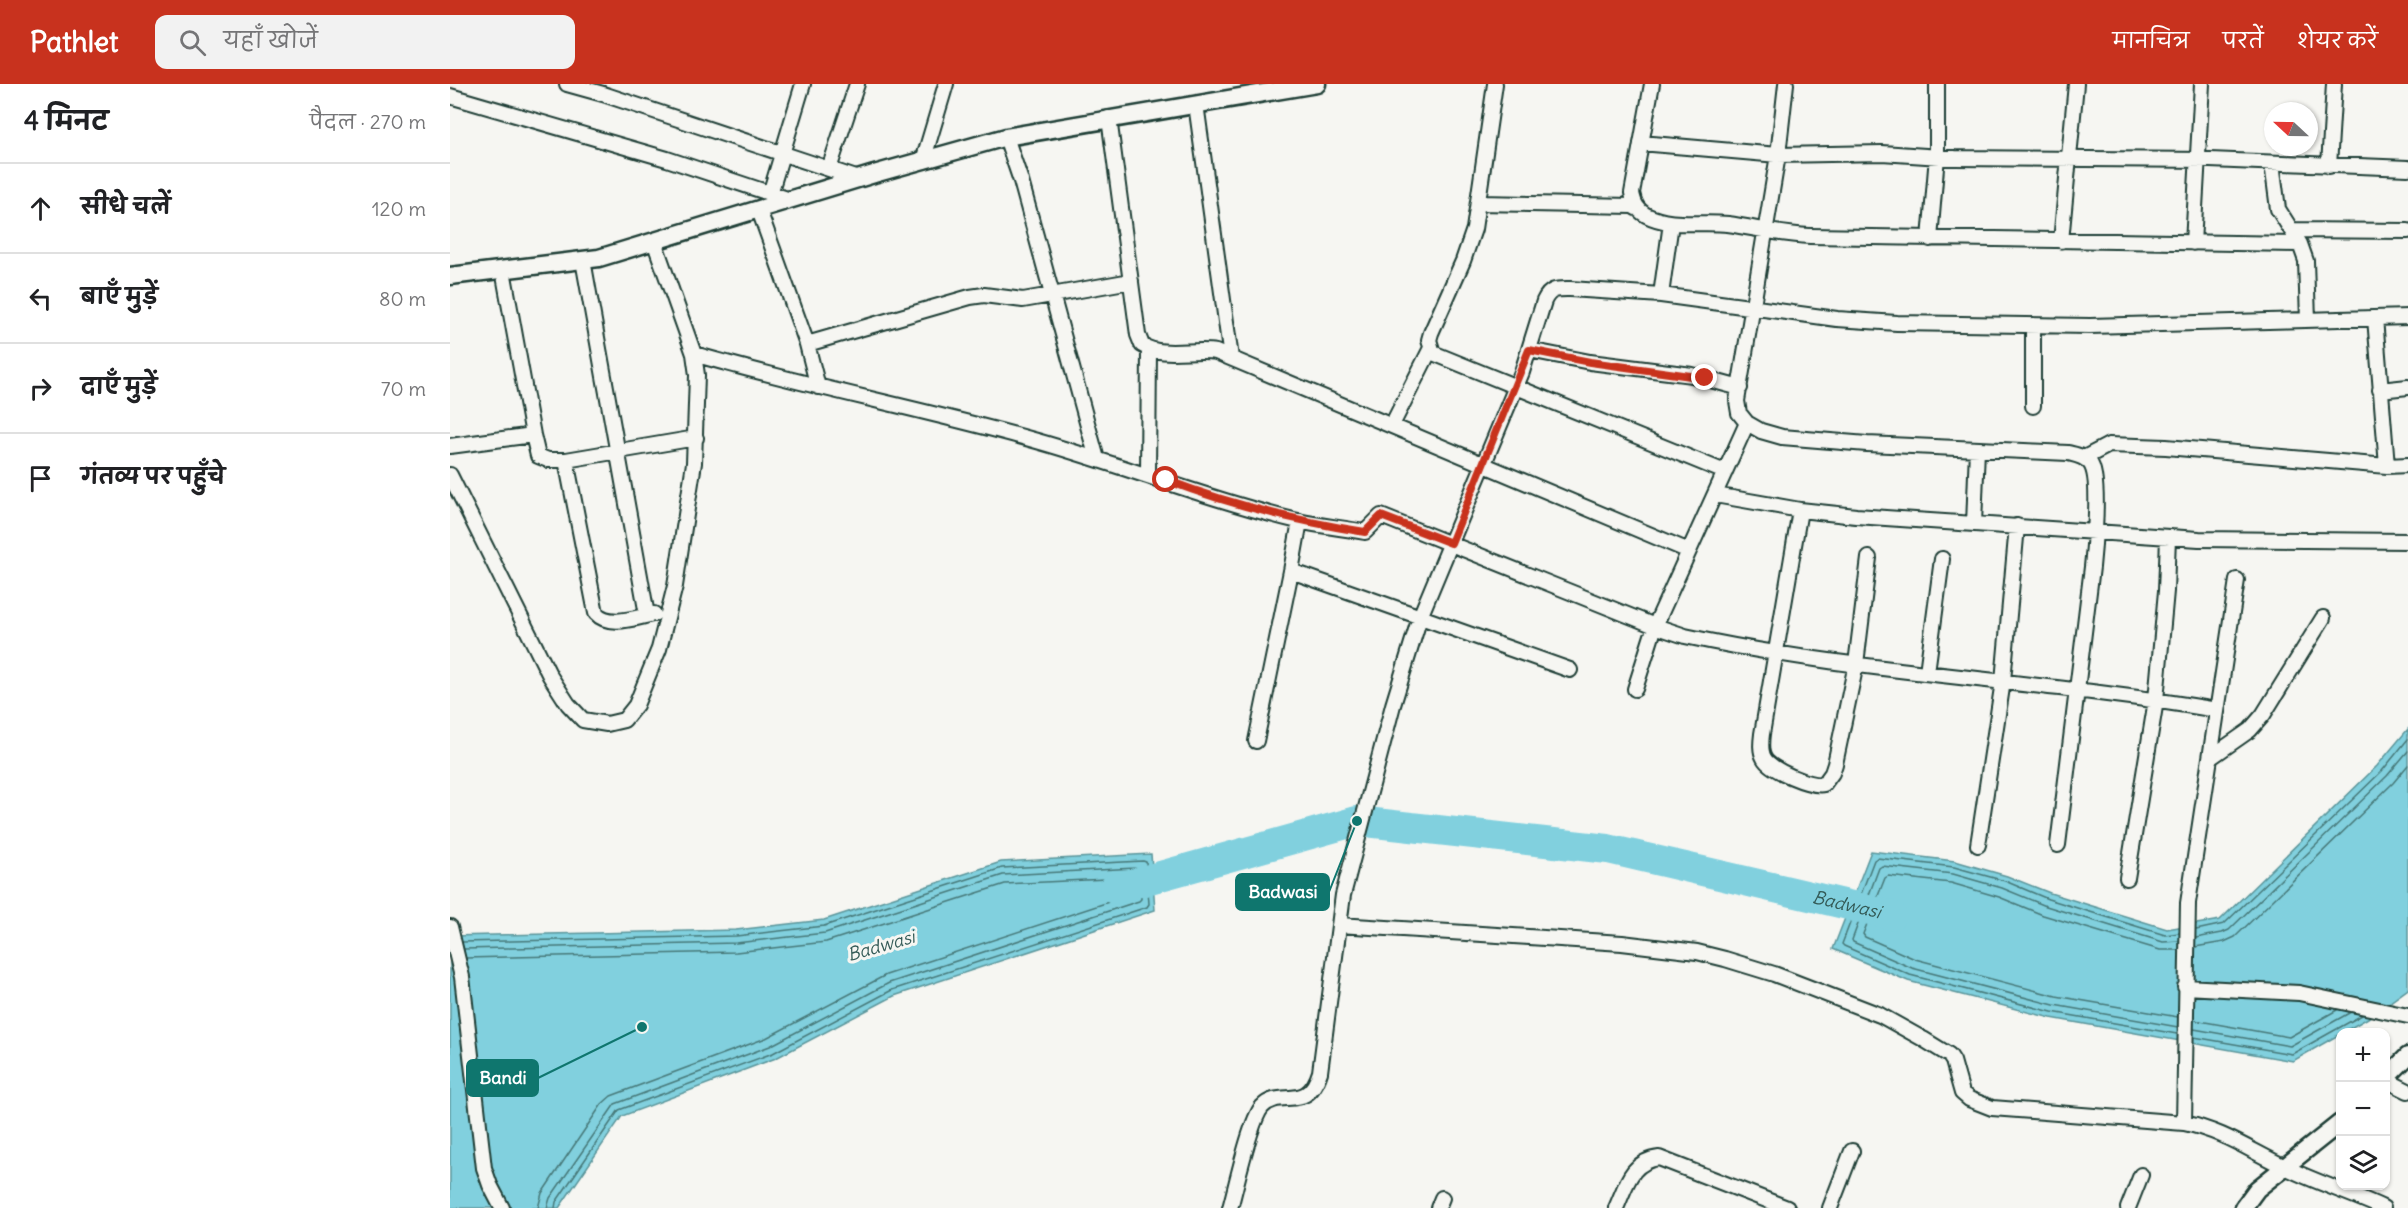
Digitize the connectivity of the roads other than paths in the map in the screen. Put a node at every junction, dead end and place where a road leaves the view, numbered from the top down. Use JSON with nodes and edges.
{"nodes":[{"id":1,"x":567,"y":84,"type":"edge"},
{"id":2,"x":803,"y":84,"type":"edge"},
{"id":3,"x":857,"y":84,"type":"edge"},
{"id":4,"x":946,"y":84,"type":"edge"},
{"id":5,"x":1317,"y":84,"type":"edge"},
{"id":6,"x":1495,"y":84,"type":"edge"},
{"id":7,"x":1653,"y":84,"type":"edge"},
{"id":8,"x":1786,"y":84,"type":"edge"},
{"id":9,"x":1937,"y":84,"type":"edge"},
{"id":10,"x":2076,"y":84,"type":"edge"},
{"id":11,"x":2202,"y":84,"type":"edge"},
{"id":12,"x":2334,"y":84,"type":"edge"},
{"id":13,"x":450,"y":96,"type":"edge"},
{"id":14,"x":1196,"y":104,"type":"junction"},
{"id":15,"x":1109,"y":118,"type":"junction"},
{"id":16,"x":1006,"y":137,"type":"junction"},
{"id":17,"x":1641,"y":143,"type":"junction"},
{"id":18,"x":783,"y":154,"type":"junction"},
{"id":19,"x":1778,"y":155,"type":"junction"},
{"id":20,"x":1937,"y":156,"type":"junction"},
{"id":21,"x":2068,"y":160,"type":"junction"},
{"id":22,"x":2197,"y":160,"type":"junction"},
{"id":23,"x":923,"y":161,"type":"junction"},
{"id":24,"x":2272,"y":163,"type":"junction"},
{"id":25,"x":2329,"y":166,"type":"junction"},
{"id":26,"x":2408,"y":168,"type":"edge"},
{"id":27,"x":829,"y":169,"type":"junction"},
{"id":28,"x":859,"y":179,"type":"junction"},
{"id":29,"x":770,"y":194,"type":"junction"},
{"id":30,"x":790,"y":200,"type":"junction"},
{"id":31,"x":1478,"y":203,"type":"junction"},
{"id":32,"x":1636,"y":208,"type":"junction"},
{"id":33,"x":759,"y":210,"type":"junction"},
{"id":34,"x":1671,"y":223,"type":"junction"},
{"id":35,"x":1765,"y":231,"type":"junction"},
{"id":36,"x":2291,"y":231,"type":"junction"},
{"id":37,"x":2408,"y":231,"type":"edge"},
{"id":38,"x":1930,"y":239,"type":"junction"},
{"id":39,"x":654,"y":241,"type":"junction"},
{"id":40,"x":2061,"y":241,"type":"junction"},
{"id":41,"x":2193,"y":243,"type":"junction"},
{"id":42,"x":2300,"y":244,"type":"junction"},
{"id":43,"x":584,"y":260,"type":"junction"},
{"id":44,"x":503,"y":270,"type":"junction"},
{"id":45,"x":450,"y":276,"type":"edge"},
{"id":46,"x":1131,"y":281,"type":"junction"},
{"id":47,"x":1053,"y":295,"type":"junction"},
{"id":48,"x":1661,"y":295,"type":"junction"},
{"id":49,"x":1753,"y":309,"type":"junction"},
{"id":50,"x":2408,"y":317,"type":"edge"},
{"id":51,"x":2375,"y":318,"type":"junction"},
{"id":52,"x":2307,"y":320,"type":"junction"},
{"id":53,"x":2033,"y":325,"type":"junction"},
{"id":54,"x":807,"y":344,"type":"junction"},
{"id":55,"x":1431,"y":348,"type":"junction"},
{"id":56,"x":1149,"y":349,"type":"junction"},
{"id":57,"x":1529,"y":350,"type":"junction"},
{"id":58,"x":694,"y":354,"type":"junction"},
{"id":59,"x":1231,"y":358,"type":"junction"},
{"id":60,"x":1516,"y":386,"type":"junction"},
{"id":61,"x":818,"y":387,"type":"junction"},
{"id":62,"x":2408,"y":387,"type":"edge"},
{"id":63,"x":1740,"y":388,"type":"junction"},
{"id":64,"x":2380,"y":390,"type":"junction"},
{"id":65,"x":2033,"y":406,"type":"dead end"},
{"id":66,"x":1747,"y":423,"type":"junction"},
{"id":67,"x":1392,"y":425,"type":"junction"},
{"id":68,"x":532,"y":435,"type":"junction"},
{"id":69,"x":696,"y":438,"type":"junction"},
{"id":70,"x":450,"y":446,"type":"edge"},
{"id":71,"x":1977,"y":449,"type":"junction"},
{"id":72,"x":617,"y":451,"type":"junction"},
{"id":73,"x":2084,"y":458,"type":"junction"},
{"id":74,"x":1097,"y":459,"type":"junction"},
{"id":75,"x":566,"y":460,"type":"junction"},
{"id":76,"x":1485,"y":464,"type":"junction"},
{"id":77,"x":2408,"y":465,"type":"edge"},
{"id":78,"x":2387,"y":466,"type":"junction"},
{"id":79,"x":1725,"y":472,"type":"junction"},
{"id":80,"x":450,"y":475,"type":"edge"},
{"id":81,"x":1148,"y":475,"type":"junction"},
{"id":82,"x":1715,"y":495,"type":"junction"},
{"id":83,"x":1800,"y":510,"type":"junction"},
{"id":84,"x":1300,"y":521,"type":"junction"},
{"id":85,"x":1974,"y":524,"type":"junction"},
{"id":86,"x":2017,"y":526,"type":"junction"},
{"id":87,"x":2095,"y":531,"type":"junction"},
{"id":88,"x":2168,"y":537,"type":"junction"},
{"id":89,"x":2408,"y":541,"type":"edge"},
{"id":90,"x":1451,"y":543,"type":"junction"},
{"id":91,"x":1689,"y":551,"type":"junction"},
{"id":92,"x":1869,"y":558,"type":"dead end"},
{"id":93,"x":1942,"y":559,"type":"dead end"},
{"id":94,"x":1292,"y":571,"type":"junction"},
{"id":95,"x":2237,"y":580,"type":"dead end"},
{"id":96,"x":668,"y":612,"type":"junction"},
{"id":97,"x":647,"y":615,"type":"junction"},
{"id":98,"x":1420,"y":617,"type":"junction"},
{"id":99,"x":2323,"y":618,"type":"dead end"},
{"id":100,"x":1655,"y":626,"type":"junction"},
{"id":101,"x":1777,"y":652,"type":"junction"},
{"id":102,"x":1856,"y":664,"type":"junction"},
{"id":103,"x":1570,"y":670,"type":"dead end"},
{"id":104,"x":1927,"y":672,"type":"junction"},
{"id":105,"x":2003,"y":681,"type":"junction"},
{"id":106,"x":1635,"y":689,"type":"dead end"},
{"id":107,"x":2076,"y":690,"type":"junction"},
{"id":108,"x":2156,"y":700,"type":"junction"},
{"id":109,"x":2217,"y":710,"type":"junction"},
{"id":110,"x":1256,"y":741,"type":"dead end"},
{"id":111,"x":2210,"y":758,"type":"junction"},
{"id":112,"x":1978,"y":845,"type":"dead end"},
{"id":113,"x":2058,"y":845,"type":"dead end"},
{"id":114,"x":2127,"y":878,"type":"dead end"},
{"id":115,"x":1339,"y":925,"type":"junction"},
{"id":116,"x":450,"y":927,"type":"edge"},
{"id":117,"x":2186,"y":982,"type":"junction"},
{"id":118,"x":2408,"y":1016,"type":"edge"},
{"id":119,"x":2408,"y":1056,"type":"edge"},
{"id":120,"x":2390,"y":1074,"type":"edge"},
{"id":121,"x":2390,"y":1082,"type":"edge"},
{"id":122,"x":2408,"y":1091,"type":"edge"},
{"id":123,"x":2184,"y":1123,"type":"junction"},
{"id":124,"x":2336,"y":1126,"type":"edge"},
{"id":125,"x":1852,"y":1151,"type":"dead end"},
{"id":126,"x":2286,"y":1168,"type":"junction"},
{"id":127,"x":2141,"y":1175,"type":"dead end"},
{"id":128,"x":2369,"y":1205,"type":"edge"},
{"id":129,"x":502,"y":1208,"type":"edge"},
{"id":130,"x":1230,"y":1208,"type":"edge"},
{"id":131,"x":1616,"y":1208,"type":"edge"},
{"id":132,"x":1787,"y":1208,"type":"edge"},
{"id":133,"x":1830,"y":1208,"type":"edge"},
{"id":134,"x":2128,"y":1208,"type":"edge"},
{"id":135,"x":2243,"y":1208,"type":"edge"},
{"id":136,"x":2383,"y":1208,"type":"edge"}],
"edges":[{"from":1,"to":18,"type":"street"},
{"from":2,"to":18,"type":"street"},
{"from":3,"to":27,"type":"street"},
{"from":4,"to":23,"type":"street"},
{"from":5,"to":14,"type":"street"},
{"from":6,"to":31,"type":"street"},
{"from":7,"to":17,"type":"street"},
{"from":8,"to":19,"type":"street"},
{"from":9,"to":20,"type":"street"},
{"from":10,"to":21,"type":"street"},
{"from":11,"to":22,"type":"street"},
{"from":12,"to":25,"type":"street"},
{"from":13,"to":29,"type":"street"},
{"from":14,"to":15,"type":"street"},
{"from":14,"to":59,"type":"street"},
{"from":15,"to":16,"type":"street"},
{"from":15,"to":46,"type":"street"},
{"from":16,"to":23,"type":"street"},
{"from":16,"to":47,"type":"street"},
{"from":17,"to":19,"type":"street"},
{"from":17,"to":32,"type":"street"},
{"from":18,"to":27,"type":"street"},
{"from":18,"to":29,"type":"street"},
{"from":19,"to":20,"type":"street"},
{"from":19,"to":35,"type":"street"},
{"from":20,"to":21,"type":"street"},
{"from":20,"to":38,"type":"street"},
{"from":21,"to":22,"type":"street"},
{"from":21,"to":40,"type":"street"},
{"from":22,"to":24,"type":"street"},
{"from":22,"to":41,"type":"street"},
{"from":23,"to":28,"type":"street"},
{"from":24,"to":25,"type":"street"},
{"from":24,"to":36,"type":"street"},
{"from":25,"to":26,"type":"street"},
{"from":27,"to":28,"type":"street"},
{"from":28,"to":30,"type":"street"},
{"from":29,"to":30,"type":"street"},
{"from":30,"to":33,"type":"street"},
{"from":31,"to":32,"type":"street"},
{"from":31,"to":55,"type":"street"},
{"from":32,"to":34,"type":"street"},
{"from":33,"to":39,"type":"street"},
{"from":33,"to":54,"type":"street"},
{"from":34,"to":35,"type":"street"},
{"from":34,"to":48,"type":"street"},
{"from":35,"to":38,"type":"street"},
{"from":35,"to":49,"type":"street"},
{"from":36,"to":37,"type":"street"},
{"from":36,"to":42,"type":"street"},
{"from":38,"to":40,"type":"street"},
{"from":39,"to":43,"type":"street"},
{"from":39,"to":58,"type":"street"},
{"from":40,"to":41,"type":"street"},
{"from":41,"to":42,"type":"street"},
{"from":42,"to":52,"type":"street"},
{"from":43,"to":44,"type":"street"},
{"from":43,"to":72,"type":"street"},
{"from":44,"to":45,"type":"street"},
{"from":44,"to":68,"type":"street"},
{"from":46,"to":47,"type":"street"},
{"from":46,"to":56,"type":"street"},
{"from":47,"to":54,"type":"street"},
{"from":47,"to":74,"type":"street"},
{"from":48,"to":49,"type":"street"},
{"from":48,"to":57,"type":"street"},
{"from":49,"to":53,"type":"street"},
{"from":49,"to":63,"type":"street"},
{"from":50,"to":51,"type":"street"},
{"from":51,"to":52,"type":"street"},
{"from":51,"to":64,"type":"street"},
{"from":52,"to":53,"type":"street"},
{"from":53,"to":65,"type":"street"},
{"from":54,"to":61,"type":"street"},
{"from":55,"to":60,"type":"street"},
{"from":55,"to":67,"type":"street"},
{"from":56,"to":59,"type":"street"},
{"from":56,"to":81,"type":"street"},
{"from":57,"to":60,"type":"street"},
{"from":57,"to":63,"type":"street"},
{"from":58,"to":61,"type":"street"},
{"from":58,"to":69,"type":"street"},
{"from":59,"to":67,"type":"street"},
{"from":60,"to":76,"type":"street"},
{"from":60,"to":79,"type":"street"},
{"from":61,"to":74,"type":"street"},
{"from":62,"to":64,"type":"street"},
{"from":63,"to":66,"type":"street"},
{"from":64,"to":78,"type":"street"},
{"from":66,"to":71,"type":"street"},
{"from":66,"to":79,"type":"street"},
{"from":67,"to":76,"type":"street"},
{"from":68,"to":70,"type":"street"},
{"from":68,"to":75,"type":"street"},
{"from":69,"to":72,"type":"street"},
{"from":69,"to":96,"type":"street"},
{"from":71,"to":73,"type":"street"},
{"from":71,"to":85,"type":"street"},
{"from":72,"to":75,"type":"street"},
{"from":72,"to":97,"type":"street"},
{"from":73,"to":78,"type":"street"},
{"from":73,"to":87,"type":"street"},
{"from":74,"to":81,"type":"street"},
{"from":75,"to":97,"type":"street"},
{"from":76,"to":90,"type":"street"},
{"from":76,"to":91,"type":"street"},
{"from":77,"to":78,"type":"street"},
{"from":79,"to":82,"type":"street"},
{"from":80,"to":96,"type":"street"},
{"from":81,"to":84,"type":"street"},
{"from":82,"to":83,"type":"street"},
{"from":82,"to":91,"type":"street"},
{"from":83,"to":85,"type":"street"},
{"from":83,"to":101,"type":"street"},
{"from":84,"to":90,"type":"street"},
{"from":84,"to":94,"type":"street"},
{"from":85,"to":86,"type":"street"},
{"from":86,"to":87,"type":"street"},
{"from":86,"to":105,"type":"street"},
{"from":87,"to":88,"type":"street"},
{"from":87,"to":107,"type":"street"},
{"from":88,"to":89,"type":"street"},
{"from":88,"to":108,"type":"street"},
{"from":90,"to":98,"type":"street"},
{"from":90,"to":100,"type":"street"},
{"from":91,"to":100,"type":"street"},
{"from":92,"to":102,"type":"street"},
{"from":93,"to":104,"type":"street"},
{"from":94,"to":98,"type":"street"},
{"from":94,"to":110,"type":"street"},
{"from":95,"to":109,"type":"street"},
{"from":96,"to":97,"type":"street"},
{"from":98,"to":103,"type":"street"},
{"from":98,"to":115,"type":"street"},
{"from":99,"to":111,"type":"street"},
{"from":100,"to":101,"type":"street"},
{"from":100,"to":106,"type":"street"},
{"from":101,"to":102,"type":"street"},
{"from":101,"to":102,"type":"street"},
{"from":102,"to":104,"type":"street"},
{"from":104,"to":105,"type":"street"},
{"from":105,"to":107,"type":"street"},
{"from":105,"to":112,"type":"street"},
{"from":107,"to":108,"type":"street"},
{"from":107,"to":113,"type":"street"},
{"from":108,"to":109,"type":"street"},
{"from":108,"to":114,"type":"street"},
{"from":109,"to":111,"type":"street"},
{"from":111,"to":117,"type":"street"},
{"from":115,"to":123,"type":"street"},
{"from":115,"to":130,"type":"street"},
{"from":116,"to":129,"type":"street"},
{"from":117,"to":118,"type":"street"},
{"from":117,"to":123,"type":"street"},
{"from":119,"to":120,"type":"street"},
{"from":121,"to":122,"type":"street"},
{"from":123,"to":126,"type":"street"},
{"from":124,"to":126,"type":"street"},
{"from":125,"to":133,"type":"street"},
{"from":126,"to":128,"type":"street"},
{"from":126,"to":135,"type":"street"},
{"from":127,"to":134,"type":"street"},
{"from":128,"to":136,"type":"street"},
{"from":131,"to":132,"type":"street"}]}
